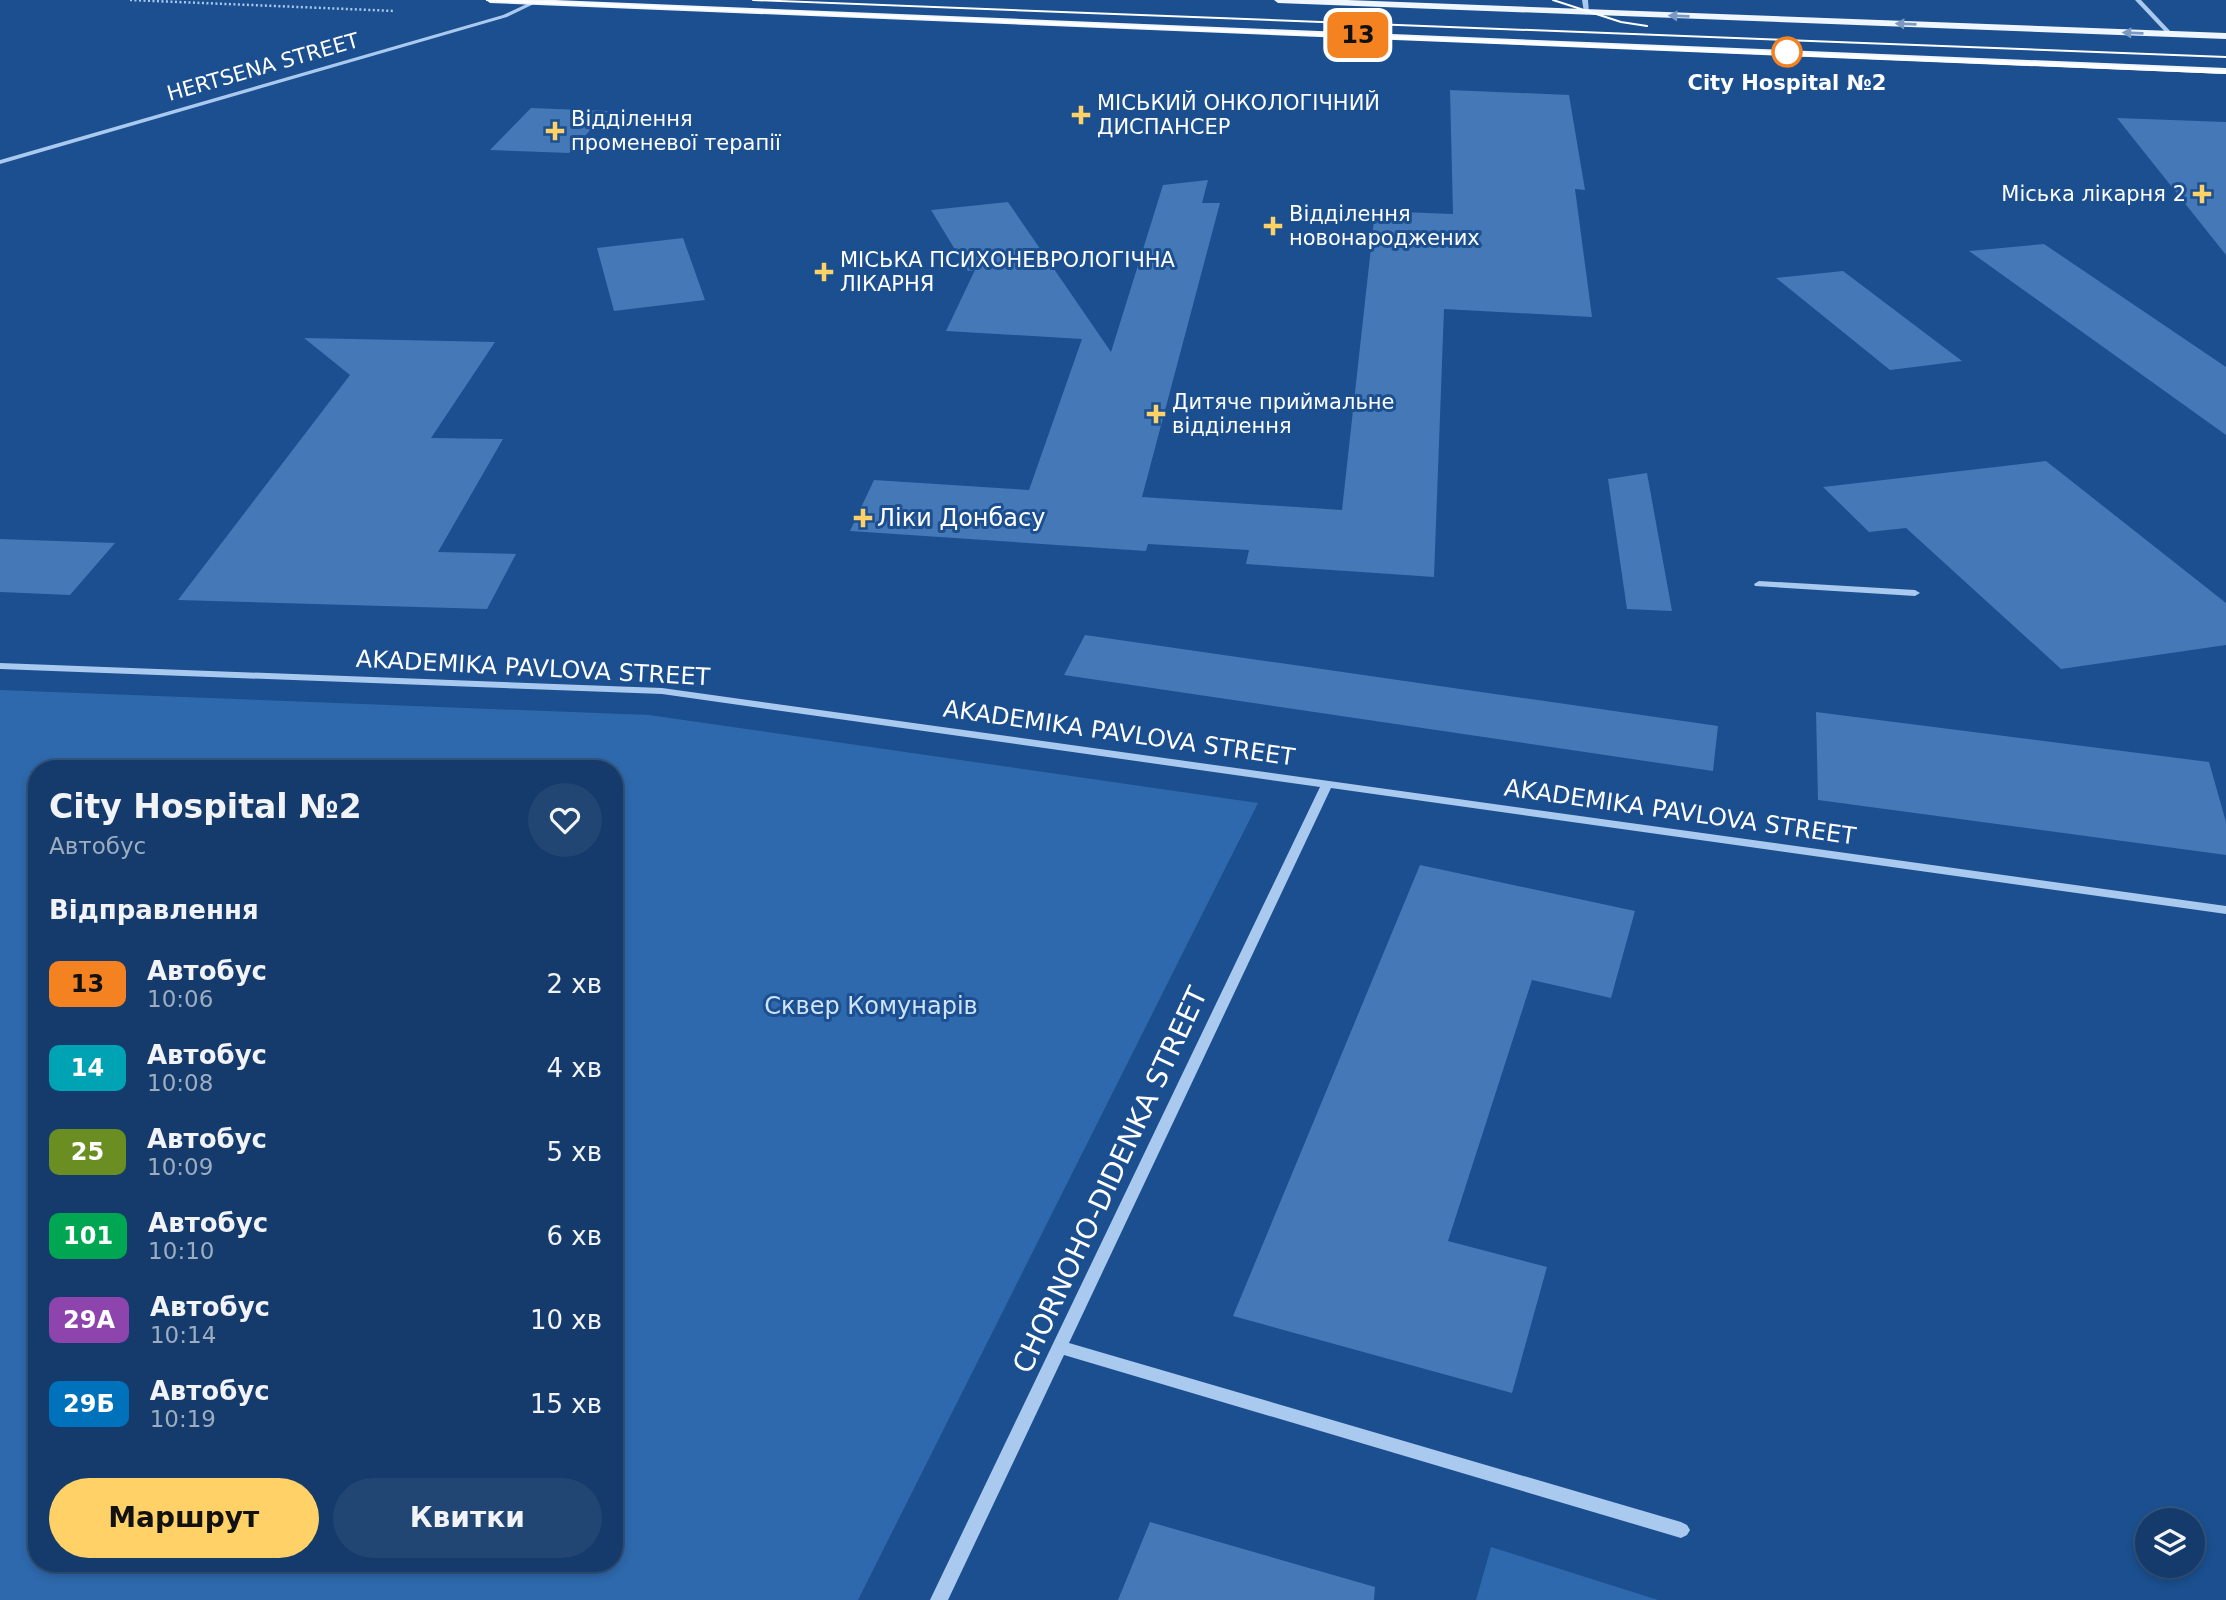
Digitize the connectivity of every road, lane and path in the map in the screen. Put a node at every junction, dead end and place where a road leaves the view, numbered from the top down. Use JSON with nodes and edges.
{"nodes":[{"id":1,"x":490,"y":0,"type":"edge"},
{"id":2,"x":1278,"y":0,"type":"edge"},
{"id":3,"x":1585,"y":0,"type":"edge"},
{"id":4,"x":2138,"y":0,"type":"edge"},
{"id":5,"x":536,"y":1,"type":"edge"},
{"id":6,"x":1587,"y":12,"type":"junction"},
{"id":7,"x":2170,"y":34,"type":"junction"},
{"id":8,"x":2226,"y":36,"type":"edge"},
{"id":9,"x":2226,"y":71,"type":"edge"},
{"id":10,"x":0,"y":162,"type":"edge"},
{"id":11,"x":1759,"y":584,"type":"dead end"},
{"id":12,"x":1915,"y":593,"type":"dead end"},
{"id":13,"x":0,"y":666,"type":"edge"},
{"id":14,"x":1328,"y":783,"type":"junction"},
{"id":15,"x":2226,"y":910,"type":"edge"},
{"id":16,"x":1060,"y":1347,"type":"junction"},
{"id":17,"x":1681,"y":1530,"type":"dead end"},
{"id":18,"x":939,"y":1600,"type":"edge"}],
"edges":[{"from":1,"to":5,"type":"main road"},
{"from":2,"to":6,"type":"main road"},
{"from":3,"to":6,"type":"street"},
{"from":4,"to":7,"type":"street"},
{"from":5,"to":9,"type":"main road"},
{"from":5,"to":10,"type":"street","name":"HERTSENA STREET"},
{"from":7,"to":6,"type":"main road","one_way":true},
{"from":7,"to":8,"type":"main road"},
{"from":11,"to":12,"type":"street"},
{"from":13,"to":14,"type":"street","name":"AKADEMIKA PAVLOVA STREET"},
{"from":14,"to":15,"type":"street","name":"AKADEMIKA PAVLOVA STREET"},
{"from":14,"to":16,"type":"street","name":"CHORNOHO-DIDENKA STREET"},
{"from":16,"to":17,"type":"street"},
{"from":16,"to":18,"type":"street","name":"CHORNOHO-DIDENKA STREET"}]}
